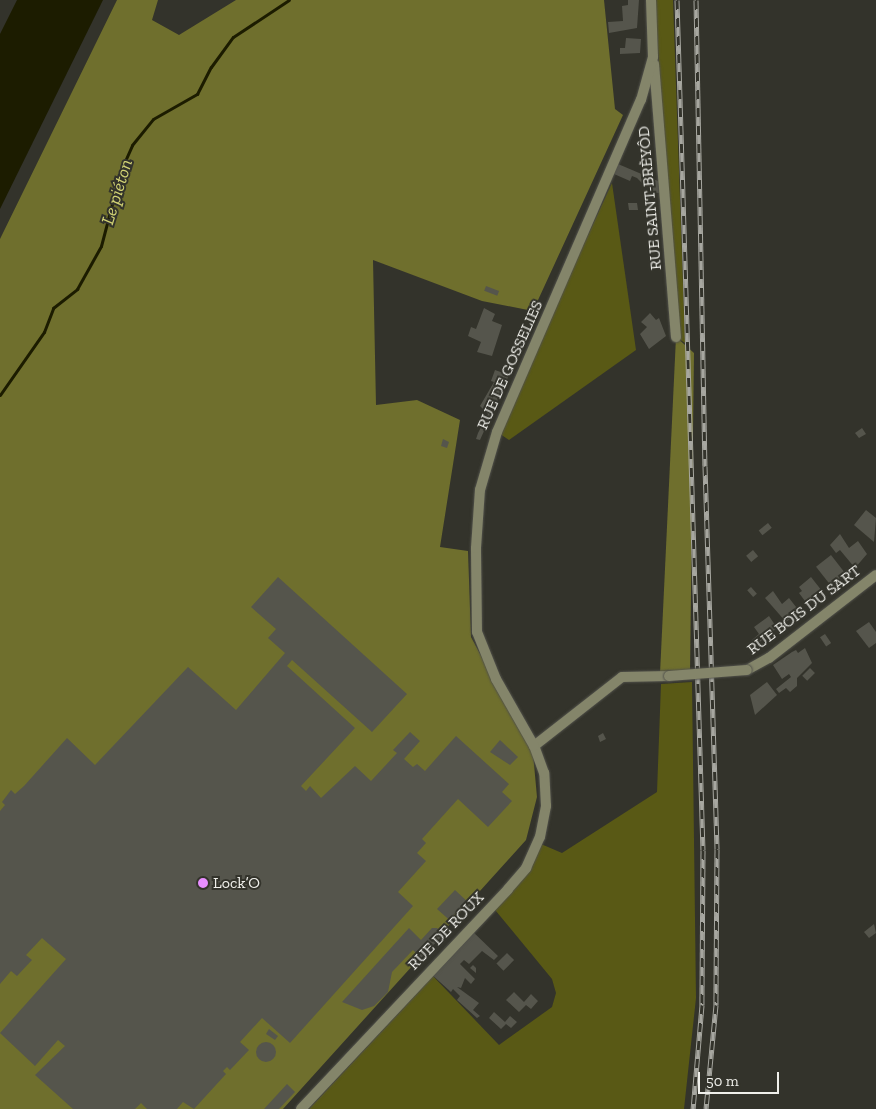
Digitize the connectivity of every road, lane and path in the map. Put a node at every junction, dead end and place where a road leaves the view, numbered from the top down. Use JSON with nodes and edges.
{"nodes":[{"id":1,"x":651,"y":0,"type":"edge"},
{"id":2,"x":653,"y":57,"type":"junction"},
{"id":3,"x":676,"y":337,"type":"dead end"},
{"id":4,"x":876,"y":575,"type":"edge"},
{"id":5,"x":534,"y":746,"type":"junction"},
{"id":6,"x":301,"y":1109,"type":"edge"}],
"edges":[{"from":1,"to":2,"type":"street","name":"RUE DE GOSSELIES"},
{"from":2,"to":3,"type":"street","name":"RUE SAINT-BRÈYÔD"},
{"from":2,"to":5,"type":"street","name":"RUE DE GOSSELIES"},
{"from":4,"to":5,"type":"street","name":"RUE BOIS DU SART","bridge":true},
{"from":5,"to":6,"type":"street","name":"RUE DE ROUX"}]}
